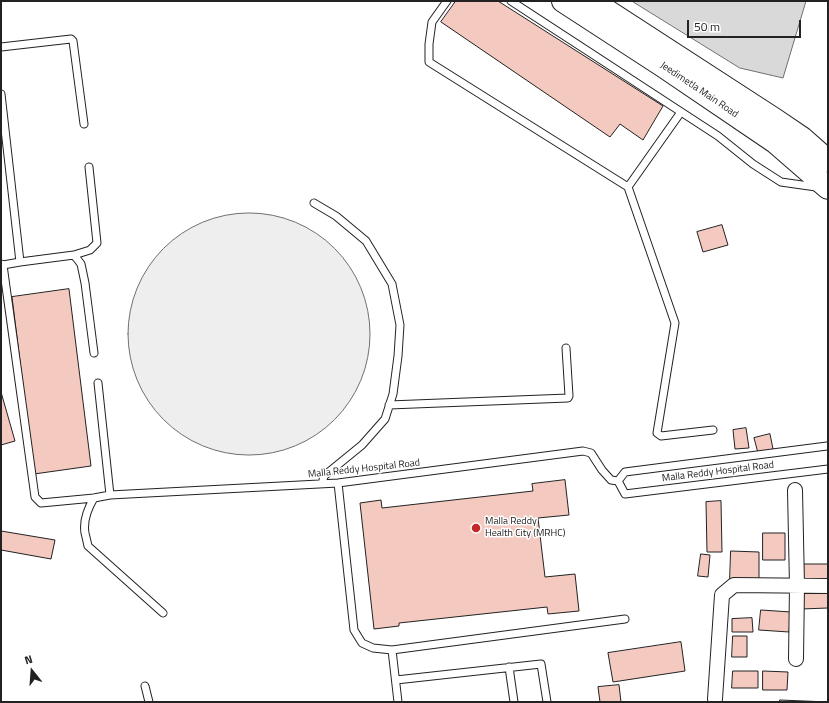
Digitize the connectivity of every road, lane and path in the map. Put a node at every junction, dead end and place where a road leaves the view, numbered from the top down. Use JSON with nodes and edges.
{"nodes":[{"id":1,"x":447,"y":1,"type":"edge"},
{"id":2,"x":511,"y":1,"type":"edge"},
{"id":3,"x":563,"y":1,"type":"edge"},
{"id":4,"x":592,"y":1,"type":"edge"},
{"id":5,"x":1,"y":47,"type":"edge"},
{"id":6,"x":1,"y":94,"type":"edge"},
{"id":7,"x":681,"y":112,"type":"junction"},
{"id":8,"x":84,"y":124,"type":"dead end"},
{"id":9,"x":828,"y":161,"type":"edge"},
{"id":10,"x":89,"y":167,"type":"dead end"},
{"id":11,"x":628,"y":187,"type":"junction"},
{"id":12,"x":828,"y":188,"type":"edge"},
{"id":13,"x":314,"y":203,"type":"dead end"},
{"id":14,"x":74,"y":255,"type":"junction"},
{"id":15,"x":20,"y":262,"type":"junction"},
{"id":16,"x":2,"y":265,"type":"edge"},
{"id":17,"x":566,"y":348,"type":"dead end"},
{"id":18,"x":94,"y":353,"type":"dead end"},
{"id":19,"x":98,"y":383,"type":"dead end"},
{"id":20,"x":389,"y":405,"type":"junction"},
{"id":21,"x":712,"y":430,"type":"dead end"},
{"id":22,"x":827,"y":446,"type":"edge"},
{"id":23,"x":828,"y":470,"type":"edge"},
{"id":24,"x":618,"y":481,"type":"junction"},
{"id":25,"x":338,"y":483,"type":"junction"},
{"id":26,"x":322,"y":484,"type":"junction"},
{"id":27,"x":796,"y":490,"type":"dead end"},
{"id":28,"x":110,"y":495,"type":"junction"},
{"id":29,"x":94,"y":498,"type":"junction"},
{"id":30,"x":797,"y":586,"type":"junction"},
{"id":31,"x":828,"y":586,"type":"edge"},
{"id":32,"x":163,"y":613,"type":"dead end"},
{"id":33,"x":625,"y":619,"type":"dead end"},
{"id":34,"x":392,"y":650,"type":"junction"},
{"id":35,"x":796,"y":660,"type":"dead end"},
{"id":36,"x":509,"y":667,"type":"junction"},
{"id":37,"x":396,"y":680,"type":"junction"},
{"id":38,"x":146,"y":686,"type":"dead end"},
{"id":39,"x":714,"y":699,"type":"dead end"},
{"id":40,"x":149,"y":702,"type":"edge"},
{"id":41,"x":398,"y":702,"type":"edge"},
{"id":42,"x":514,"y":702,"type":"edge"},
{"id":43,"x":547,"y":702,"type":"edge"}],
"edges":[{"from":1,"to":11,"type":"lane"},
{"from":2,"to":7,"type":"lane"},
{"from":3,"to":12,"type":"main road","name":"Jeedimetla Main Road"},
{"from":4,"to":9,"type":"main road","name":"Jeedimetla Main Road"},
{"from":5,"to":8,"type":"lane"},
{"from":6,"to":15,"type":"lane"},
{"from":7,"to":11,"type":"lane"},
{"from":7,"to":12,"type":"lane"},
{"from":10,"to":14,"type":"lane"},
{"from":11,"to":21,"type":"lane"},
{"from":13,"to":20,"type":"lane"},
{"from":14,"to":15,"type":"lane"},
{"from":14,"to":18,"type":"lane"},
{"from":15,"to":16,"type":"lane"},
{"from":16,"to":29,"type":"lane","name":"Malla Reddy Hospital Road"},
{"from":17,"to":20,"type":"lane"},
{"from":19,"to":28,"type":"lane"},
{"from":20,"to":26,"type":"lane"},
{"from":22,"to":24,"type":"lane","name":"Malla Reddy Hospital Road"},
{"from":23,"to":24,"type":"lane","name":"Malla Reddy Hospital Road"},
{"from":24,"to":25,"type":"lane","name":"Malla Reddy Hospital Road"},
{"from":25,"to":26,"type":"lane","name":"Malla Reddy Hospital Road"},
{"from":25,"to":34,"type":"lane"},
{"from":26,"to":28,"type":"lane","name":"Malla Reddy Hospital Road"},
{"from":27,"to":30,"type":"street"},
{"from":28,"to":29,"type":"lane","name":"Malla Reddy Hospital Road"},
{"from":29,"to":32,"type":"lane"},
{"from":30,"to":31,"type":"street"},
{"from":30,"to":35,"type":"street"},
{"from":30,"to":39,"type":"street"},
{"from":33,"to":34,"type":"lane"},
{"from":34,"to":37,"type":"lane"},
{"from":36,"to":37,"type":"lane"},
{"from":36,"to":42,"type":"lane"},
{"from":36,"to":43,"type":"lane"},
{"from":37,"to":41,"type":"lane"},
{"from":38,"to":40,"type":"lane"}]}
